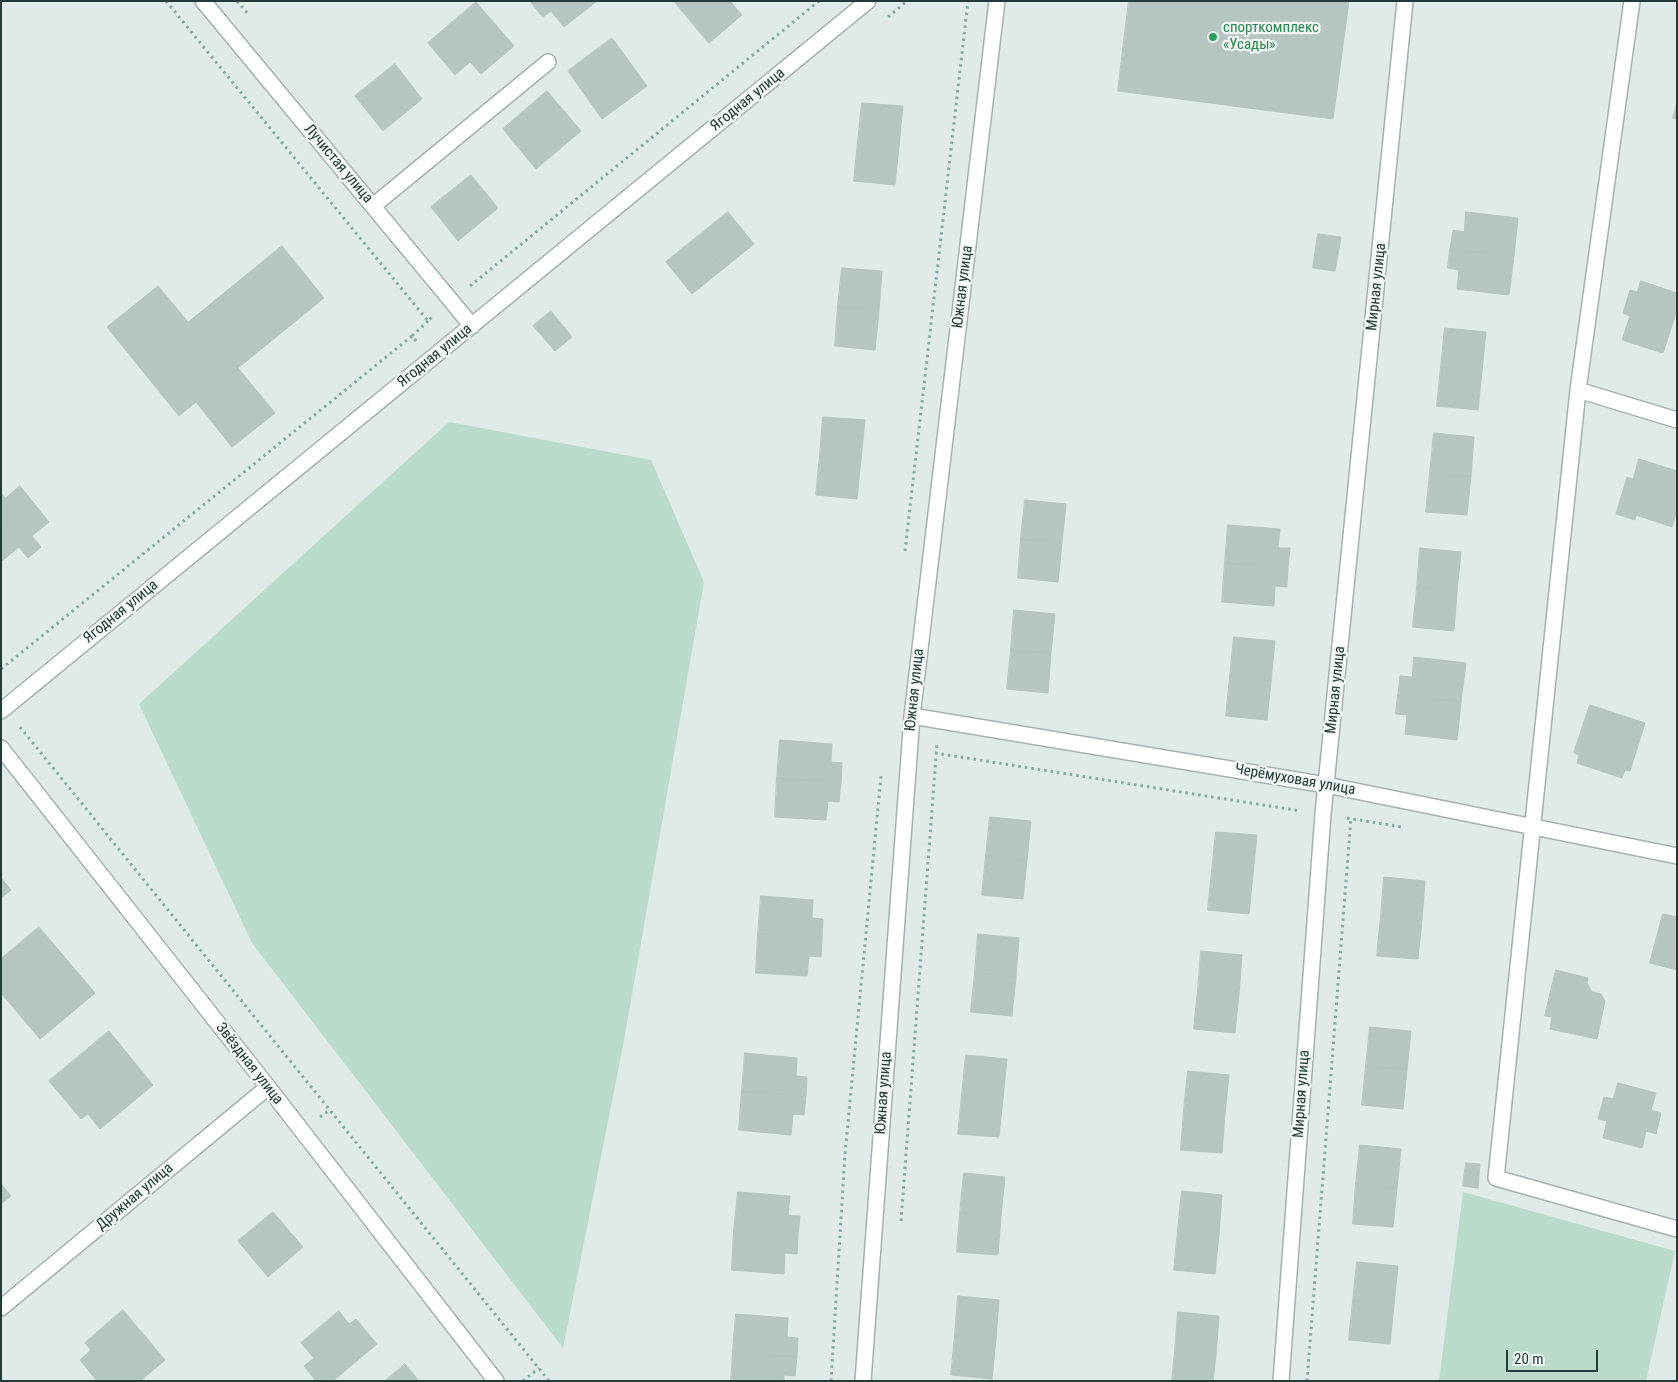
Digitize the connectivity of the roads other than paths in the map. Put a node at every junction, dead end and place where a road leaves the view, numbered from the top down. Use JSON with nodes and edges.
{"nodes":[{"id":1,"x":203,"y":1,"type":"edge"},
{"id":2,"x":868,"y":1,"type":"edge"},
{"id":3,"x":997,"y":1,"type":"edge"},
{"id":4,"x":1406,"y":1,"type":"edge"},
{"id":5,"x":1632,"y":1,"type":"edge"},
{"id":6,"x":548,"y":62,"type":"dead end"},
{"id":7,"x":372,"y":206,"type":"junction"},
{"id":8,"x":472,"y":326,"type":"junction"},
{"id":9,"x":1578,"y":390,"type":"junction"},
{"id":10,"x":1677,"y":420,"type":"edge"},
{"id":11,"x":1,"y":711,"type":"edge"},
{"id":12,"x":912,"y":716,"type":"junction"},
{"id":13,"x":1,"y":748,"type":"edge"},
{"id":14,"x":1326,"y":785,"type":"junction"},
{"id":15,"x":1534,"y":827,"type":"junction"},
{"id":16,"x":1677,"y":856,"type":"edge"},
{"id":17,"x":268,"y":1087,"type":"junction"},
{"id":18,"x":1677,"y":1229,"type":"edge"},
{"id":19,"x":1,"y":1308,"type":"edge"},
{"id":20,"x":496,"y":1381,"type":"edge"},
{"id":21,"x":863,"y":1381,"type":"edge"},
{"id":22,"x":1281,"y":1381,"type":"edge"}],
"edges":[{"from":1,"to":7,"type":"street","name":"Лучистая улица"},
{"from":2,"to":8,"type":"street","name":"Ягодная улица"},
{"from":3,"to":12,"type":"street","name":"Южная улица"},
{"from":4,"to":14,"type":"street","name":"Мирная улица"},
{"from":5,"to":9,"type":"street"},
{"from":6,"to":7,"type":"street"},
{"from":7,"to":8,"type":"street","name":"Лучистая улица"},
{"from":8,"to":11,"type":"street","name":"Ягодная улица"},
{"from":9,"to":10,"type":"street"},
{"from":9,"to":15,"type":"street"},
{"from":12,"to":14,"type":"street","name":"Черёмуховая улица"},
{"from":12,"to":21,"type":"street","name":"Южная улица"},
{"from":13,"to":17,"type":"street","name":"Звёздная улица"},
{"from":14,"to":15,"type":"street","name":"Черёмуховая улица"},
{"from":14,"to":22,"type":"street","name":"Мирная улица"},
{"from":15,"to":16,"type":"street","name":"Черёмуховая улица"},
{"from":15,"to":18,"type":"street"},
{"from":17,"to":19,"type":"street","name":"Дружная улица"},
{"from":17,"to":20,"type":"street","name":"Звёздная улица"}]}
